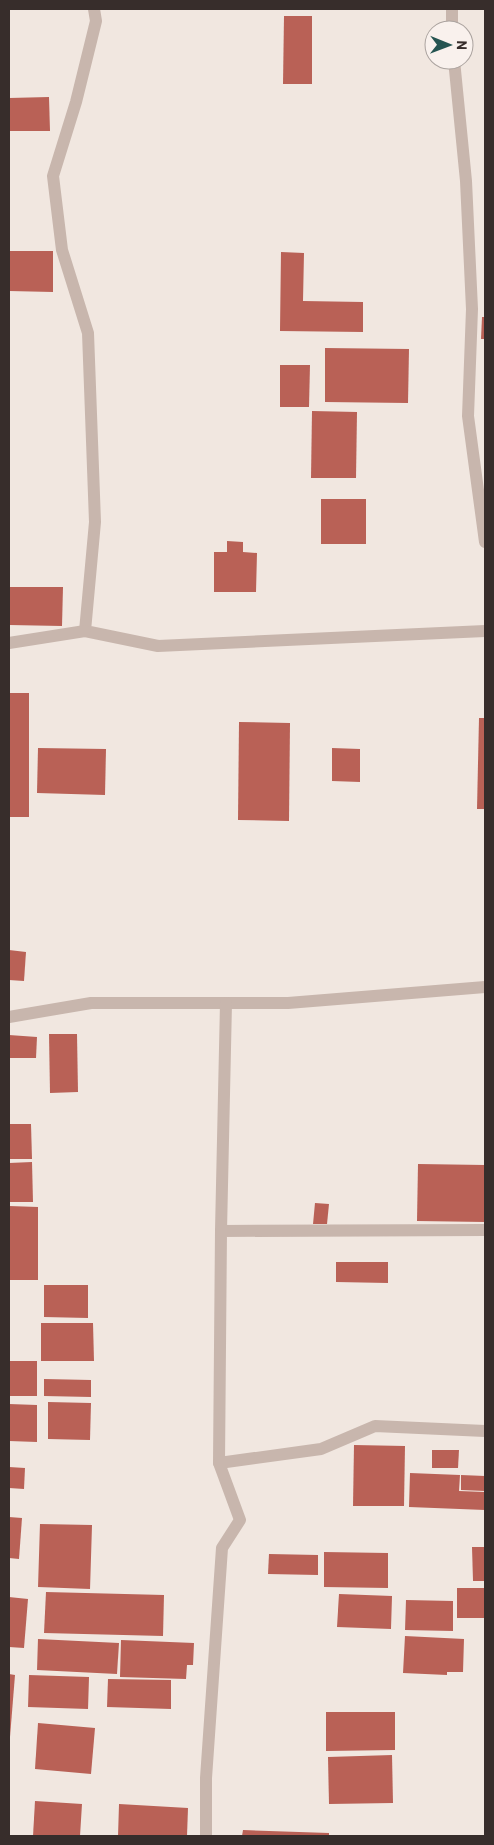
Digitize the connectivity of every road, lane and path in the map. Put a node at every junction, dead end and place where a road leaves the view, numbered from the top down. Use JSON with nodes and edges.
{"nodes":[{"id":1,"x":94,"y":9,"type":"edge"},
{"id":2,"x":455,"y":70,"type":"edge"},
{"id":3,"x":485,"y":542,"type":"edge"},
{"id":4,"x":85,"y":631,"type":"junction"},
{"id":5,"x":485,"y":631,"type":"edge"},
{"id":6,"x":9,"y":642,"type":"edge"},
{"id":7,"x":485,"y":987,"type":"edge"},
{"id":8,"x":226,"y":1003,"type":"junction"},
{"id":9,"x":9,"y":1016,"type":"edge"},
{"id":10,"x":485,"y":1230,"type":"edge"},
{"id":11,"x":221,"y":1231,"type":"junction"},
{"id":12,"x":485,"y":1431,"type":"edge"},
{"id":13,"x":219,"y":1463,"type":"junction"},
{"id":14,"x":206,"y":1836,"type":"edge"}],
"edges":[{"from":1,"to":4,"type":"street"},
{"from":2,"to":3,"type":"street"},
{"from":4,"to":5,"type":"street"},
{"from":4,"to":6,"type":"street"},
{"from":7,"to":8,"type":"street"},
{"from":8,"to":9,"type":"street"},
{"from":8,"to":11,"type":"street"},
{"from":10,"to":11,"type":"street"},
{"from":11,"to":13,"type":"street"},
{"from":12,"to":13,"type":"street"},
{"from":13,"to":14,"type":"street"}]}
